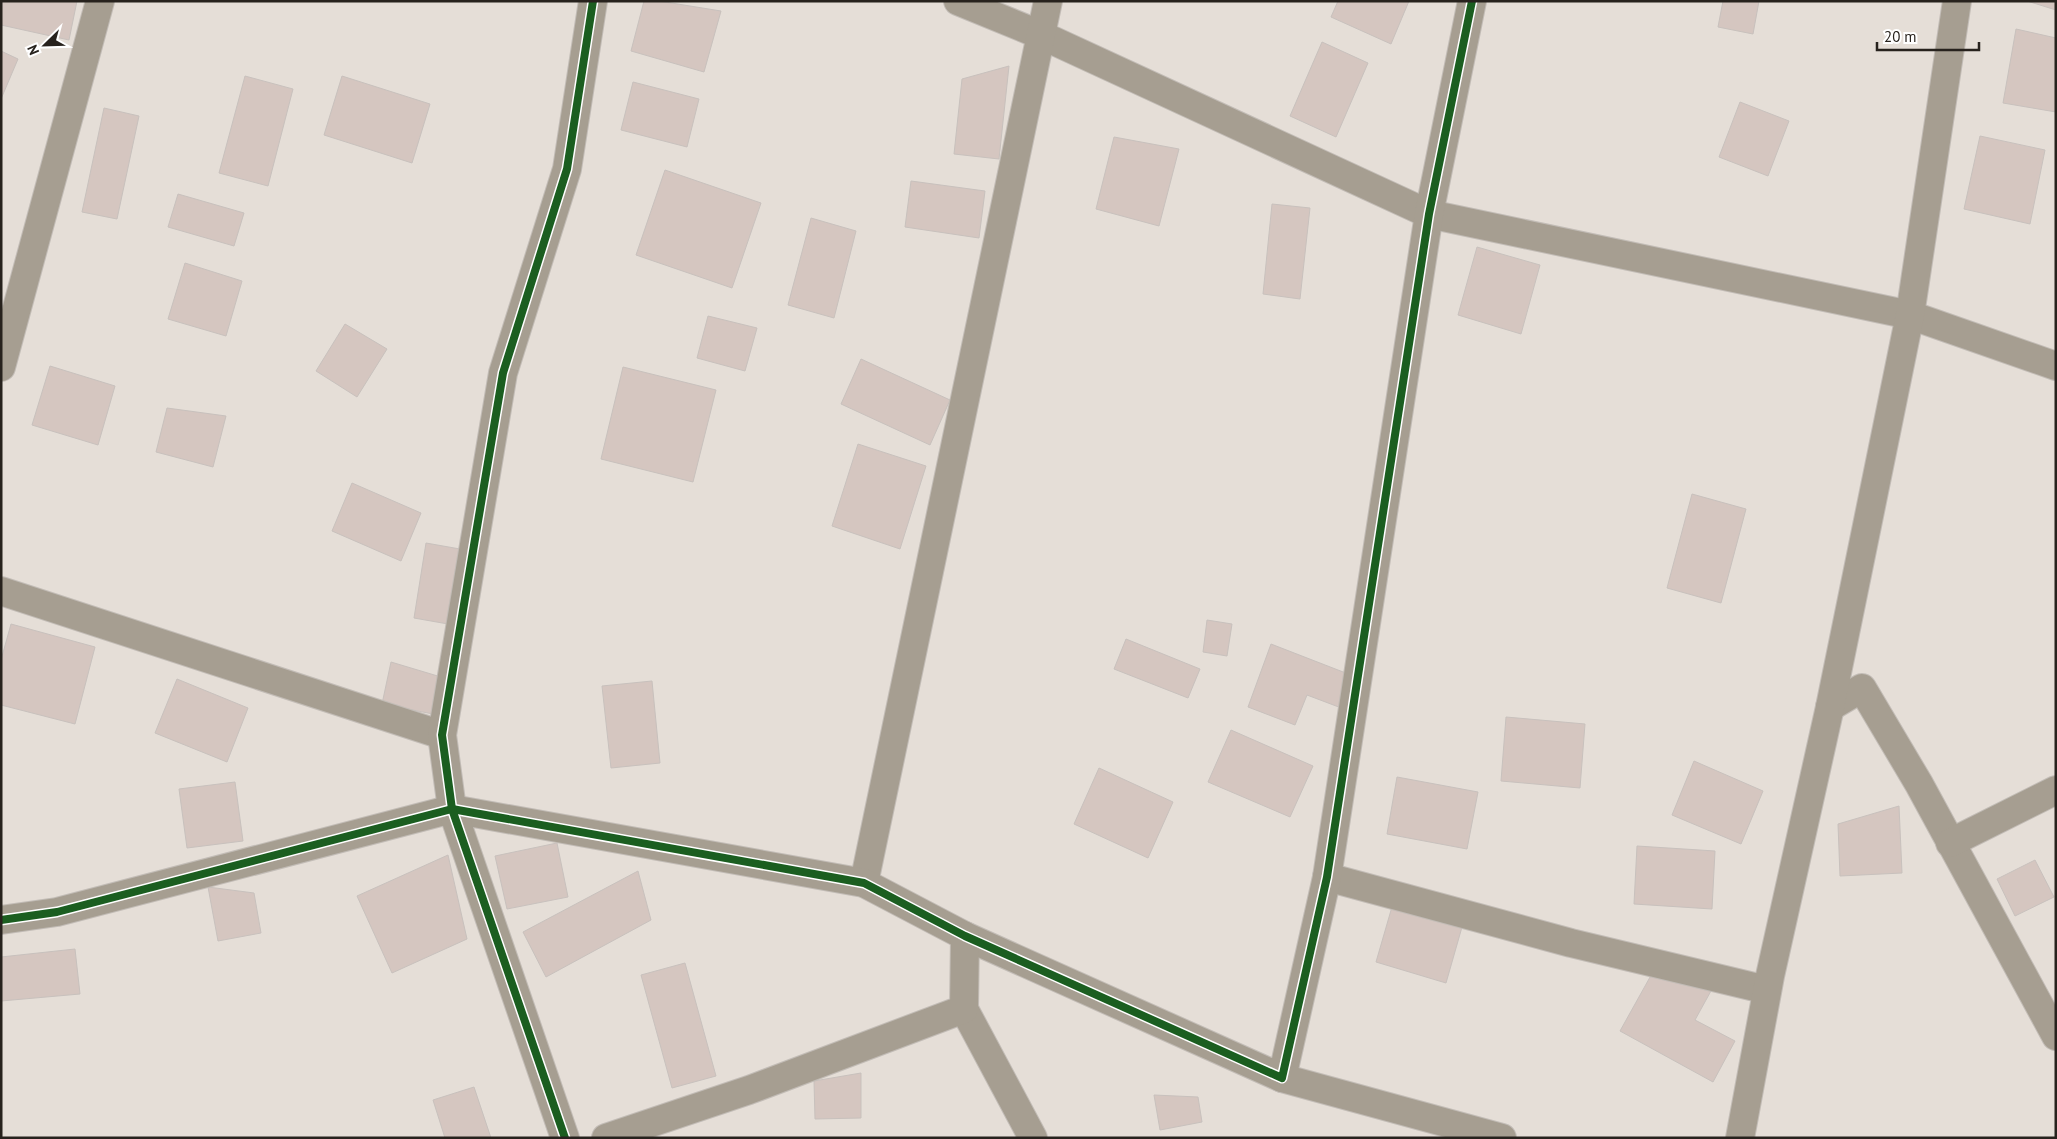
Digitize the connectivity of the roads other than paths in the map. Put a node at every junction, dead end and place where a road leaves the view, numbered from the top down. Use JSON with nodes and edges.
{"nodes":[{"id":1,"x":100,"y":1,"type":"edge"},
{"id":2,"x":593,"y":1,"type":"edge"},
{"id":3,"x":958,"y":1,"type":"edge"},
{"id":4,"x":1048,"y":1,"type":"edge"},
{"id":5,"x":1472,"y":1,"type":"edge"},
{"id":6,"x":1958,"y":1,"type":"edge"},
{"id":7,"x":1041,"y":35,"type":"junction"},
{"id":8,"x":1429,"y":214,"type":"junction"},
{"id":9,"x":1910,"y":315,"type":"junction"},
{"id":10,"x":2056,"y":366,"type":"edge"},
{"id":11,"x":1,"y":367,"type":"edge"},
{"id":12,"x":1,"y":591,"type":"edge"},
{"id":13,"x":1830,"y":707,"type":"junction"},
{"id":14,"x":442,"y":735,"type":"junction"},
{"id":15,"x":2056,"y":790,"type":"edge"},
{"id":16,"x":452,"y":809,"type":"junction"},
{"id":17,"x":1950,"y":843,"type":"junction"},
{"id":18,"x":1327,"y":877,"type":"junction"},
{"id":19,"x":864,"y":883,"type":"junction"},
{"id":20,"x":1,"y":920,"type":"edge"},
{"id":21,"x":965,"y":936,"type":"junction"},
{"id":22,"x":1767,"y":990,"type":"junction"},
{"id":23,"x":964,"y":1009,"type":"junction"},
{"id":24,"x":2056,"y":1036,"type":"edge"},
{"id":25,"x":1282,"y":1078,"type":"junction"},
{"id":26,"x":565,"y":1138,"type":"edge"},
{"id":27,"x":606,"y":1138,"type":"edge"},
{"id":28,"x":1033,"y":1138,"type":"edge"},
{"id":29,"x":1502,"y":1138,"type":"edge"},
{"id":30,"x":1740,"y":1138,"type":"edge"}],
"edges":[{"from":1,"to":11,"type":"street"},
{"from":2,"to":14,"type":"street"},
{"from":3,"to":7,"type":"street"},
{"from":4,"to":7,"type":"street"},
{"from":5,"to":8,"type":"street"},
{"from":6,"to":9,"type":"street"},
{"from":7,"to":8,"type":"street"},
{"from":7,"to":19,"type":"street"},
{"from":8,"to":9,"type":"street"},
{"from":8,"to":18,"type":"street"},
{"from":9,"to":10,"type":"street"},
{"from":9,"to":13,"type":"street"},
{"from":12,"to":14,"type":"street"},
{"from":13,"to":17,"type":"street"},
{"from":13,"to":22,"type":"street"},
{"from":14,"to":16,"type":"street"},
{"from":15,"to":17,"type":"street"},
{"from":16,"to":19,"type":"street"},
{"from":16,"to":20,"type":"street"},
{"from":16,"to":26,"type":"street"},
{"from":17,"to":24,"type":"street"},
{"from":18,"to":22,"type":"street"},
{"from":18,"to":25,"type":"street"},
{"from":19,"to":21,"type":"street"},
{"from":21,"to":23,"type":"street"},
{"from":21,"to":25,"type":"street"},
{"from":22,"to":30,"type":"street"},
{"from":23,"to":27,"type":"street"},
{"from":23,"to":28,"type":"street"},
{"from":25,"to":29,"type":"street"}]}
